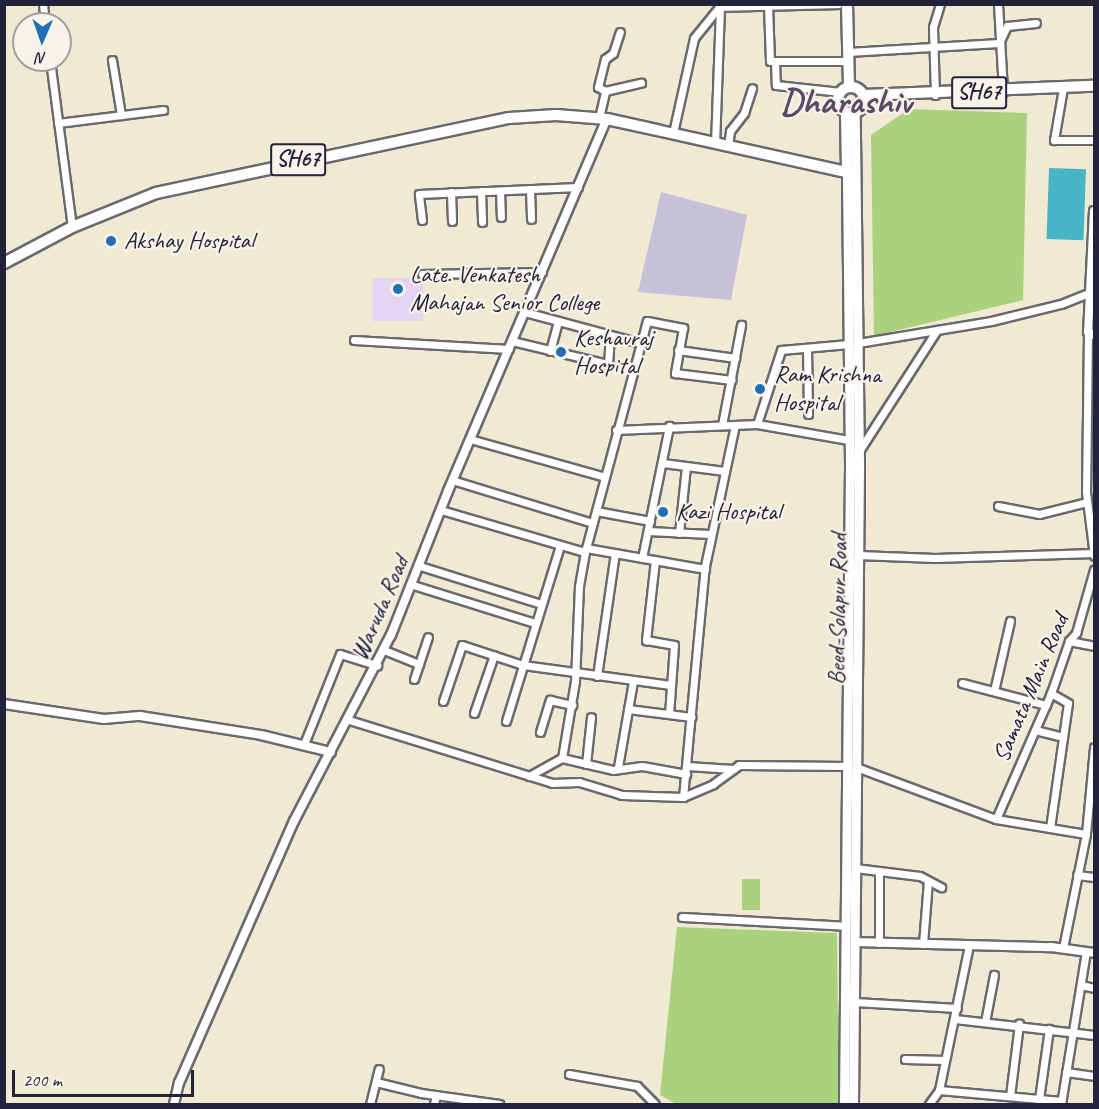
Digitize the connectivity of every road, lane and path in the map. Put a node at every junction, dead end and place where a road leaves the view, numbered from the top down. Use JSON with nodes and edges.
{"nodes":[{"id":1,"x":838,"y":4,"type":"edge"},
{"id":2,"x":847,"y":4,"type":"edge"},
{"id":3,"x":940,"y":4,"type":"edge"},
{"id":4,"x":998,"y":4,"type":"edge"},
{"id":5,"x":720,"y":6,"type":"edge"},
{"id":6,"x":768,"y":6,"type":"edge"},
{"id":7,"x":1036,"y":23,"type":"dead end"},
{"id":8,"x":620,"y":32,"type":"dead end"},
{"id":9,"x":999,"y":43,"type":"junction"},
{"id":10,"x":933,"y":48,"type":"junction"},
{"id":11,"x":848,"y":57,"type":"junction"},
{"id":12,"x":112,"y":60,"type":"dead end"},
{"id":13,"x":775,"y":61,"type":"junction"},
{"id":14,"x":52,"y":72,"type":"edge"},
{"id":15,"x":641,"y":83,"type":"dead end"},
{"id":16,"x":1094,"y":87,"type":"edge"},
{"id":17,"x":752,"y":88,"type":"dead end"},
{"id":18,"x":845,"y":89,"type":"junction"},
{"id":19,"x":1063,"y":90,"type":"junction"},
{"id":20,"x":605,"y":91,"type":"junction"},
{"id":21,"x":1003,"y":92,"type":"junction"},
{"id":22,"x":935,"y":95,"type":"junction"},
{"id":23,"x":864,"y":99,"type":"junction"},
{"id":24,"x":163,"y":110,"type":"dead end"},
{"id":25,"x":851,"y":113,"type":"junction"},
{"id":26,"x":121,"y":115,"type":"junction"},
{"id":27,"x":603,"y":118,"type":"junction"},
{"id":28,"x":58,"y":123,"type":"junction"},
{"id":29,"x":673,"y":133,"type":"junction"},
{"id":30,"x":1095,"y":140,"type":"edge"},
{"id":31,"x":716,"y":144,"type":"junction"},
{"id":32,"x":728,"y":147,"type":"junction"},
{"id":33,"x":847,"y":172,"type":"junction"},
{"id":34,"x":578,"y":188,"type":"junction"},
{"id":35,"x":530,"y":189,"type":"junction"},
{"id":36,"x":500,"y":190,"type":"junction"},
{"id":37,"x":481,"y":191,"type":"junction"},
{"id":38,"x":451,"y":192,"type":"junction"},
{"id":39,"x":1095,"y":211,"type":"edge"},
{"id":40,"x":501,"y":217,"type":"dead end"},
{"id":41,"x":531,"y":219,"type":"dead end"},
{"id":42,"x":422,"y":220,"type":"dead end"},
{"id":43,"x":452,"y":221,"type":"dead end"},
{"id":44,"x":482,"y":222,"type":"dead end"},
{"id":45,"x":72,"y":227,"type":"junction"},
{"id":46,"x":4,"y":263,"type":"edge"},
{"id":47,"x":542,"y":272,"type":"junction"},
{"id":48,"x":422,"y":274,"type":"dead end"},
{"id":49,"x":1095,"y":284,"type":"edge"},
{"id":50,"x":1090,"y":292,"type":"junction"},
{"id":51,"x":525,"y":312,"type":"junction"},
{"id":52,"x":1094,"y":320,"type":"edge"},
{"id":53,"x":558,"y":321,"type":"junction"},
{"id":54,"x":741,"y":325,"type":"dead end"},
{"id":55,"x":937,"y":330,"type":"junction"},
{"id":56,"x":1091,"y":333,"type":"edge"},
{"id":57,"x":610,"y":336,"type":"junction"},
{"id":58,"x":354,"y":340,"type":"dead end"},
{"id":59,"x":641,"y":343,"type":"junction"},
{"id":60,"x":854,"y":344,"type":"junction"},
{"id":61,"x":510,"y":345,"type":"junction"},
{"id":62,"x":807,"y":348,"type":"junction"},
{"id":63,"x":678,"y":350,"type":"junction"},
{"id":64,"x":550,"y":351,"type":"junction"},
{"id":65,"x":735,"y":358,"type":"junction"},
{"id":66,"x":732,"y":380,"type":"junction"},
{"id":67,"x":808,"y":414,"type":"dead end"},
{"id":68,"x":757,"y":424,"type":"junction"},
{"id":69,"x":722,"y":425,"type":"junction"},
{"id":70,"x":735,"y":425,"type":"junction"},
{"id":71,"x":669,"y":426,"type":"junction"},
{"id":72,"x":616,"y":430,"type":"junction"},
{"id":73,"x":470,"y":439,"type":"junction"},
{"id":74,"x":849,"y":440,"type":"junction"},
{"id":75,"x":1090,"y":443,"type":"edge"},
{"id":76,"x":858,"y":452,"type":"junction"},
{"id":77,"x":663,"y":463,"type":"junction"},
{"id":78,"x":687,"y":466,"type":"junction"},
{"id":79,"x":724,"y":471,"type":"junction"},
{"id":80,"x":605,"y":477,"type":"junction"},
{"id":81,"x":452,"y":480,"type":"junction"},
{"id":82,"x":1087,"y":502,"type":"junction"},
{"id":83,"x":998,"y":506,"type":"dead end"},
{"id":84,"x":441,"y":510,"type":"junction"},
{"id":85,"x":596,"y":511,"type":"junction"},
{"id":86,"x":650,"y":521,"type":"junction"},
{"id":87,"x":593,"y":523,"type":"junction"},
{"id":88,"x":648,"y":531,"type":"junction"},
{"id":89,"x":679,"y":532,"type":"junction"},
{"id":90,"x":710,"y":534,"type":"junction"},
{"id":91,"x":560,"y":546,"type":"junction"},
{"id":92,"x":586,"y":550,"type":"junction"},
{"id":93,"x":615,"y":553,"type":"junction"},
{"id":94,"x":1094,"y":553,"type":"edge"},
{"id":95,"x":858,"y":555,"type":"junction"},
{"id":96,"x":642,"y":558,"type":"junction"},
{"id":97,"x":655,"y":560,"type":"junction"},
{"id":98,"x":420,"y":566,"type":"junction"},
{"id":99,"x":705,"y":568,"type":"junction"},
{"id":100,"x":1095,"y":570,"type":"edge"},
{"id":101,"x":412,"y":585,"type":"junction"},
{"id":102,"x":542,"y":604,"type":"junction"},
{"id":103,"x":1010,"y":621,"type":"dead end"},
{"id":104,"x":535,"y":623,"type":"junction"},
{"id":105,"x":428,"y":637,"type":"dead end"},
{"id":106,"x":1069,"y":640,"type":"junction"},
{"id":107,"x":1095,"y":646,"type":"edge"},
{"id":108,"x":384,"y":650,"type":"junction"},
{"id":109,"x":494,"y":655,"type":"junction"},
{"id":110,"x":418,"y":664,"type":"junction"},
{"id":111,"x":377,"y":665,"type":"junction"},
{"id":112,"x":523,"y":665,"type":"junction"},
{"id":113,"x":575,"y":673,"type":"junction"},
{"id":114,"x":597,"y":676,"type":"junction"},
{"id":115,"x":414,"y":679,"type":"dead end"},
{"id":116,"x":633,"y":681,"type":"junction"},
{"id":117,"x":963,"y":683,"type":"dead end"},
{"id":118,"x":671,"y":685,"type":"junction"},
{"id":119,"x":994,"y":691,"type":"junction"},
{"id":120,"x":1051,"y":693,"type":"junction"},
{"id":121,"x":443,"y":701,"type":"dead end"},
{"id":122,"x":4,"y":704,"type":"edge"},
{"id":123,"x":572,"y":705,"type":"junction"},
{"id":124,"x":1046,"y":705,"type":"junction"},
{"id":125,"x":628,"y":709,"type":"junction"},
{"id":126,"x":474,"y":713,"type":"dead end"},
{"id":127,"x":669,"y":714,"type":"junction"},
{"id":128,"x":591,"y":717,"type":"dead end"},
{"id":129,"x":692,"y":717,"type":"junction"},
{"id":130,"x":349,"y":720,"type":"junction"},
{"id":131,"x":506,"y":721,"type":"dead end"},
{"id":132,"x":1035,"y":730,"type":"junction"},
{"id":133,"x":540,"y":732,"type":"dead end"},
{"id":134,"x":1063,"y":737,"type":"junction"},
{"id":135,"x":304,"y":744,"type":"junction"},
{"id":136,"x":1095,"y":747,"type":"edge"},
{"id":137,"x":332,"y":752,"type":"junction"},
{"id":138,"x":562,"y":758,"type":"junction"},
{"id":139,"x":585,"y":764,"type":"junction"},
{"id":140,"x":618,"y":767,"type":"junction"},
{"id":141,"x":851,"y":767,"type":"junction"},
{"id":142,"x":733,"y":769,"type":"junction"},
{"id":143,"x":687,"y":770,"type":"junction"},
{"id":144,"x":529,"y":776,"type":"junction"},
{"id":145,"x":683,"y":797,"type":"junction"},
{"id":146,"x":1091,"y":815,"type":"edge"},
{"id":147,"x":996,"y":819,"type":"junction"},
{"id":148,"x":1050,"y":828,"type":"junction"},
{"id":149,"x":1086,"y":834,"type":"junction"},
{"id":150,"x":855,"y":868,"type":"junction"},
{"id":151,"x":879,"y":871,"type":"junction"},
{"id":152,"x":1077,"y":875,"type":"junction"},
{"id":153,"x":1095,"y":877,"type":"edge"},
{"id":154,"x":928,"y":881,"type":"junction"},
{"id":155,"x":941,"y":887,"type":"dead end"},
{"id":156,"x":682,"y":917,"type":"dead end"},
{"id":157,"x":846,"y":926,"type":"junction"},
{"id":158,"x":855,"y":942,"type":"junction"},
{"id":159,"x":879,"y":943,"type":"junction"},
{"id":160,"x":923,"y":944,"type":"junction"},
{"id":161,"x":969,"y":945,"type":"junction"},
{"id":162,"x":1063,"y":948,"type":"junction"},
{"id":163,"x":1090,"y":952,"type":"edge"},
{"id":164,"x":994,"y":975,"type":"dead end"},
{"id":165,"x":1081,"y":985,"type":"junction"},
{"id":166,"x":1095,"y":988,"type":"edge"},
{"id":167,"x":855,"y":1002,"type":"junction"},
{"id":168,"x":957,"y":1008,"type":"junction"},
{"id":169,"x":955,"y":1019,"type":"junction"},
{"id":170,"x":985,"y":1022,"type":"junction"},
{"id":171,"x":1019,"y":1024,"type":"junction"},
{"id":172,"x":1049,"y":1029,"type":"junction"},
{"id":173,"x":1072,"y":1030,"type":"junction"},
{"id":174,"x":1095,"y":1035,"type":"edge"},
{"id":175,"x":905,"y":1059,"type":"dead end"},
{"id":176,"x":945,"y":1060,"type":"junction"},
{"id":177,"x":379,"y":1069,"type":"dead end"},
{"id":178,"x":1066,"y":1072,"type":"junction"},
{"id":179,"x":569,"y":1074,"type":"dead end"},
{"id":180,"x":1095,"y":1076,"type":"edge"},
{"id":181,"x":376,"y":1082,"type":"junction"},
{"id":182,"x":939,"y":1090,"type":"junction"},
{"id":183,"x":436,"y":1095,"type":"junction"},
{"id":184,"x":1010,"y":1096,"type":"junction"},
{"id":185,"x":1039,"y":1099,"type":"junction"},
{"id":186,"x":467,"y":1101,"type":"edge"},
{"id":187,"x":1062,"y":1102,"type":"edge"},
{"id":188,"x":174,"y":1104,"type":"edge"},
{"id":189,"x":370,"y":1104,"type":"edge"},
{"id":190,"x":434,"y":1104,"type":"edge"},
{"id":191,"x":499,"y":1104,"type":"edge"},
{"id":192,"x":655,"y":1104,"type":"edge"},
{"id":193,"x":844,"y":1104,"type":"edge"},
{"id":194,"x":854,"y":1104,"type":"edge"},
{"id":195,"x":929,"y":1104,"type":"edge"}],
"edges":[{"from":1,"to":6,"type":"street"},
{"from":2,"to":11,"type":"main road"},
{"from":3,"to":10,"type":"street"},
{"from":4,"to":9,"type":"street"},
{"from":5,"to":6,"type":"street"},
{"from":5,"to":29,"type":"street"},
{"from":5,"to":31,"type":"street"},
{"from":6,"to":13,"type":"street"},
{"from":7,"to":9,"type":"street"},
{"from":8,"to":20,"type":"street"},
{"from":9,"to":10,"type":"street"},
{"from":9,"to":21,"type":"street"},
{"from":10,"to":11,"type":"street"},
{"from":10,"to":22,"type":"street"},
{"from":11,"to":13,"type":"street"},
{"from":11,"to":18,"type":"main road"},
{"from":12,"to":26,"type":"street"},
{"from":13,"to":18,"type":"street"},
{"from":14,"to":28,"type":"street"},
{"from":15,"to":20,"type":"street"},
{"from":16,"to":19,"type":"main road","number":"SH67"},
{"from":17,"to":32,"type":"street"},
{"from":18,"to":23,"type":"main road"},
{"from":18,"to":25,"type":"main road"},
{"from":19,"to":21,"type":"main road","number":"SH67"},
{"from":19,"to":23,"type":"main road"},
{"from":19,"to":30,"type":"street"},
{"from":20,"to":27,"type":"street"},
{"from":21,"to":22,"type":"main road","number":"SH67"},
{"from":22,"to":23,"type":"main road","number":"SH67"},
{"from":23,"to":25,"type":"main road"},
{"from":24,"to":26,"type":"street"},
{"from":25,"to":33,"type":"main road"},
{"from":25,"to":60,"type":"main road","name":"Beed-Solapur Road"},
{"from":26,"to":28,"type":"street"},
{"from":27,"to":29,"type":"main road","number":"SH67"},
{"from":27,"to":34,"type":"street","name":"Waruda Road"},
{"from":27,"to":45,"type":"main road","number":"SH67"},
{"from":28,"to":45,"type":"street"},
{"from":29,"to":31,"type":"main road","number":"SH67"},
{"from":31,"to":32,"type":"main road","number":"SH67"},
{"from":32,"to":33,"type":"main road","number":"SH67"},
{"from":33,"to":60,"type":"main road","name":"Beed-Solapur Road"},
{"from":34,"to":35,"type":"street"},
{"from":34,"to":47,"type":"street","name":"Waruda Road"},
{"from":35,"to":36,"type":"street"},
{"from":35,"to":41,"type":"street"},
{"from":36,"to":37,"type":"street"},
{"from":36,"to":40,"type":"street"},
{"from":37,"to":38,"type":"street"},
{"from":37,"to":44,"type":"street"},
{"from":38,"to":42,"type":"street"},
{"from":38,"to":43,"type":"street"},
{"from":39,"to":50,"type":"street"},
{"from":45,"to":46,"type":"main road","number":"SH67"},
{"from":47,"to":48,"type":"street"},
{"from":47,"to":51,"type":"street","name":"Waruda Road"},
{"from":49,"to":52,"type":"street"},
{"from":50,"to":55,"type":"street"},
{"from":50,"to":56,"type":"street"},
{"from":51,"to":53,"type":"street"},
{"from":51,"to":61,"type":"street","name":"Waruda Road"},
{"from":52,"to":56,"type":"street"},
{"from":53,"to":57,"type":"street"},
{"from":53,"to":64,"type":"street"},
{"from":54,"to":65,"type":"street"},
{"from":55,"to":60,"type":"street"},
{"from":55,"to":76,"type":"street"},
{"from":56,"to":75,"type":"street"},
{"from":57,"to":59,"type":"street"},
{"from":57,"to":64,"type":"street"},
{"from":58,"to":61,"type":"street"},
{"from":59,"to":63,"type":"street"},
{"from":59,"to":72,"type":"street"},
{"from":60,"to":62,"type":"street"},
{"from":60,"to":74,"type":"main road","name":"Beed-Solapur Road"},
{"from":60,"to":76,"type":"main road","name":"Beed-Solapur Road"},
{"from":61,"to":64,"type":"street"},
{"from":61,"to":73,"type":"street","name":"Waruda Road"},
{"from":62,"to":67,"type":"street"},
{"from":62,"to":68,"type":"street"},
{"from":63,"to":65,"type":"street"},
{"from":63,"to":66,"type":"street"},
{"from":65,"to":66,"type":"street"},
{"from":66,"to":69,"type":"street"},
{"from":68,"to":70,"type":"street"},
{"from":68,"to":74,"type":"street"},
{"from":69,"to":70,"type":"street"},
{"from":69,"to":71,"type":"street"},
{"from":70,"to":79,"type":"street"},
{"from":71,"to":72,"type":"street"},
{"from":71,"to":77,"type":"street"},
{"from":72,"to":80,"type":"street"},
{"from":73,"to":80,"type":"street"},
{"from":73,"to":81,"type":"street","name":"Waruda Road"},
{"from":74,"to":141,"type":"main road","name":"Beed-Solapur Road"},
{"from":75,"to":82,"type":"street"},
{"from":76,"to":95,"type":"main road","name":"Beed-Solapur Road"},
{"from":77,"to":78,"type":"street"},
{"from":77,"to":86,"type":"street"},
{"from":78,"to":79,"type":"street"},
{"from":78,"to":89,"type":"street"},
{"from":79,"to":90,"type":"street"},
{"from":80,"to":85,"type":"street"},
{"from":81,"to":84,"type":"street","name":"Waruda Road"},
{"from":81,"to":87,"type":"street"},
{"from":82,"to":83,"type":"street"},
{"from":82,"to":94,"type":"street"},
{"from":84,"to":91,"type":"street"},
{"from":84,"to":98,"type":"street","name":"Waruda Road"},
{"from":85,"to":86,"type":"street"},
{"from":85,"to":87,"type":"street"},
{"from":86,"to":88,"type":"street"},
{"from":87,"to":92,"type":"street"},
{"from":88,"to":89,"type":"street"},
{"from":88,"to":96,"type":"street"},
{"from":89,"to":90,"type":"street"},
{"from":90,"to":99,"type":"street"},
{"from":91,"to":92,"type":"street"},
{"from":91,"to":102,"type":"street"},
{"from":92,"to":93,"type":"street"},
{"from":92,"to":113,"type":"street"},
{"from":93,"to":96,"type":"street"},
{"from":93,"to":114,"type":"street"},
{"from":94,"to":95,"type":"street"},
{"from":95,"to":141,"type":"main road","name":"Beed-Solapur Road"},
{"from":96,"to":97,"type":"street"},
{"from":97,"to":99,"type":"street"},
{"from":97,"to":118,"type":"street"},
{"from":98,"to":101,"type":"street","name":"Waruda Road"},
{"from":98,"to":102,"type":"street"},
{"from":99,"to":129,"type":"street"},
{"from":100,"to":106,"type":"street","name":"Samata Main Road"},
{"from":101,"to":104,"type":"street"},
{"from":101,"to":108,"type":"street","name":"Waruda Road"},
{"from":102,"to":104,"type":"street"},
{"from":103,"to":119,"type":"street"},
{"from":104,"to":112,"type":"street"},
{"from":105,"to":110,"type":"street"},
{"from":106,"to":107,"type":"street"},
{"from":106,"to":120,"type":"street","name":"Samata Main Road"},
{"from":108,"to":110,"type":"street"},
{"from":108,"to":111,"type":"street","name":"Waruda Road"},
{"from":109,"to":112,"type":"street"},
{"from":109,"to":121,"type":"street"},
{"from":109,"to":126,"type":"street"},
{"from":110,"to":115,"type":"street"},
{"from":111,"to":130,"type":"street","name":"Waruda Road"},
{"from":111,"to":135,"type":"street"},
{"from":112,"to":113,"type":"street"},
{"from":112,"to":131,"type":"street"},
{"from":113,"to":114,"type":"street"},
{"from":113,"to":123,"type":"street"},
{"from":114,"to":116,"type":"street"},
{"from":116,"to":118,"type":"street"},
{"from":116,"to":125,"type":"street"},
{"from":117,"to":119,"type":"street"},
{"from":118,"to":127,"type":"street"},
{"from":119,"to":124,"type":"street"},
{"from":120,"to":124,"type":"street","name":"Samata Main Road"},
{"from":120,"to":134,"type":"street"},
{"from":122,"to":135,"type":"street"},
{"from":123,"to":133,"type":"street"},
{"from":123,"to":138,"type":"street"},
{"from":124,"to":132,"type":"street","name":"Samata Main Road"},
{"from":125,"to":127,"type":"street"},
{"from":125,"to":140,"type":"street"},
{"from":127,"to":129,"type":"street"},
{"from":128,"to":139,"type":"street"},
{"from":129,"to":143,"type":"street"},
{"from":130,"to":137,"type":"street","name":"Waruda Road"},
{"from":130,"to":144,"type":"street"},
{"from":132,"to":134,"type":"street"},
{"from":132,"to":147,"type":"street","name":"Samata Main Road"},
{"from":134,"to":148,"type":"street"},
{"from":135,"to":137,"type":"street"},
{"from":136,"to":146,"type":"street"},
{"from":137,"to":188,"type":"street","name":"Waruda Road"},
{"from":138,"to":139,"type":"street"},
{"from":138,"to":144,"type":"street"},
{"from":139,"to":140,"type":"street"},
{"from":140,"to":143,"type":"street"},
{"from":141,"to":142,"type":"street"},
{"from":141,"to":147,"type":"street"},
{"from":141,"to":150,"type":"main road","name":"Beed-Solapur Road"},
{"from":141,"to":157,"type":"main road","name":"Beed-Solapur Road"},
{"from":142,"to":143,"type":"street"},
{"from":142,"to":145,"type":"street"},
{"from":143,"to":145,"type":"street"},
{"from":144,"to":145,"type":"street"},
{"from":146,"to":149,"type":"street"},
{"from":147,"to":148,"type":"street"},
{"from":148,"to":149,"type":"street"},
{"from":149,"to":152,"type":"street"},
{"from":150,"to":151,"type":"street"},
{"from":150,"to":158,"type":"main road","name":"Beed-Solapur Road"},
{"from":151,"to":154,"type":"street"},
{"from":151,"to":159,"type":"street"},
{"from":152,"to":153,"type":"street"},
{"from":152,"to":162,"type":"street"},
{"from":154,"to":155,"type":"street"},
{"from":154,"to":160,"type":"street"},
{"from":156,"to":157,"type":"street"},
{"from":157,"to":193,"type":"main road","name":"Beed-Solapur Road"},
{"from":158,"to":159,"type":"street"},
{"from":158,"to":167,"type":"main road","name":"Beed-Solapur Road"},
{"from":159,"to":160,"type":"street"},
{"from":160,"to":161,"type":"street"},
{"from":161,"to":162,"type":"street"},
{"from":161,"to":168,"type":"street"},
{"from":162,"to":163,"type":"street"},
{"from":163,"to":165,"type":"street"},
{"from":164,"to":170,"type":"street"},
{"from":165,"to":166,"type":"street"},
{"from":165,"to":173,"type":"street"},
{"from":167,"to":168,"type":"street"},
{"from":167,"to":194,"type":"main road","name":"Beed-Solapur Road"},
{"from":168,"to":169,"type":"street"},
{"from":169,"to":170,"type":"street"},
{"from":169,"to":176,"type":"street"},
{"from":170,"to":171,"type":"street"},
{"from":171,"to":172,"type":"street"},
{"from":171,"to":184,"type":"street"},
{"from":172,"to":173,"type":"street"},
{"from":172,"to":185,"type":"street"},
{"from":173,"to":174,"type":"street"},
{"from":173,"to":178,"type":"street"},
{"from":175,"to":176,"type":"street"},
{"from":176,"to":182,"type":"street"},
{"from":177,"to":181,"type":"street"},
{"from":178,"to":180,"type":"street"},
{"from":178,"to":187,"type":"street"},
{"from":179,"to":192,"type":"street"},
{"from":181,"to":183,"type":"street"},
{"from":181,"to":189,"type":"street"},
{"from":182,"to":184,"type":"street"},
{"from":182,"to":195,"type":"street"},
{"from":183,"to":186,"type":"street"},
{"from":183,"to":190,"type":"street"},
{"from":184,"to":185,"type":"street"},
{"from":185,"to":187,"type":"street"},
{"from":186,"to":191,"type":"street"}]}
